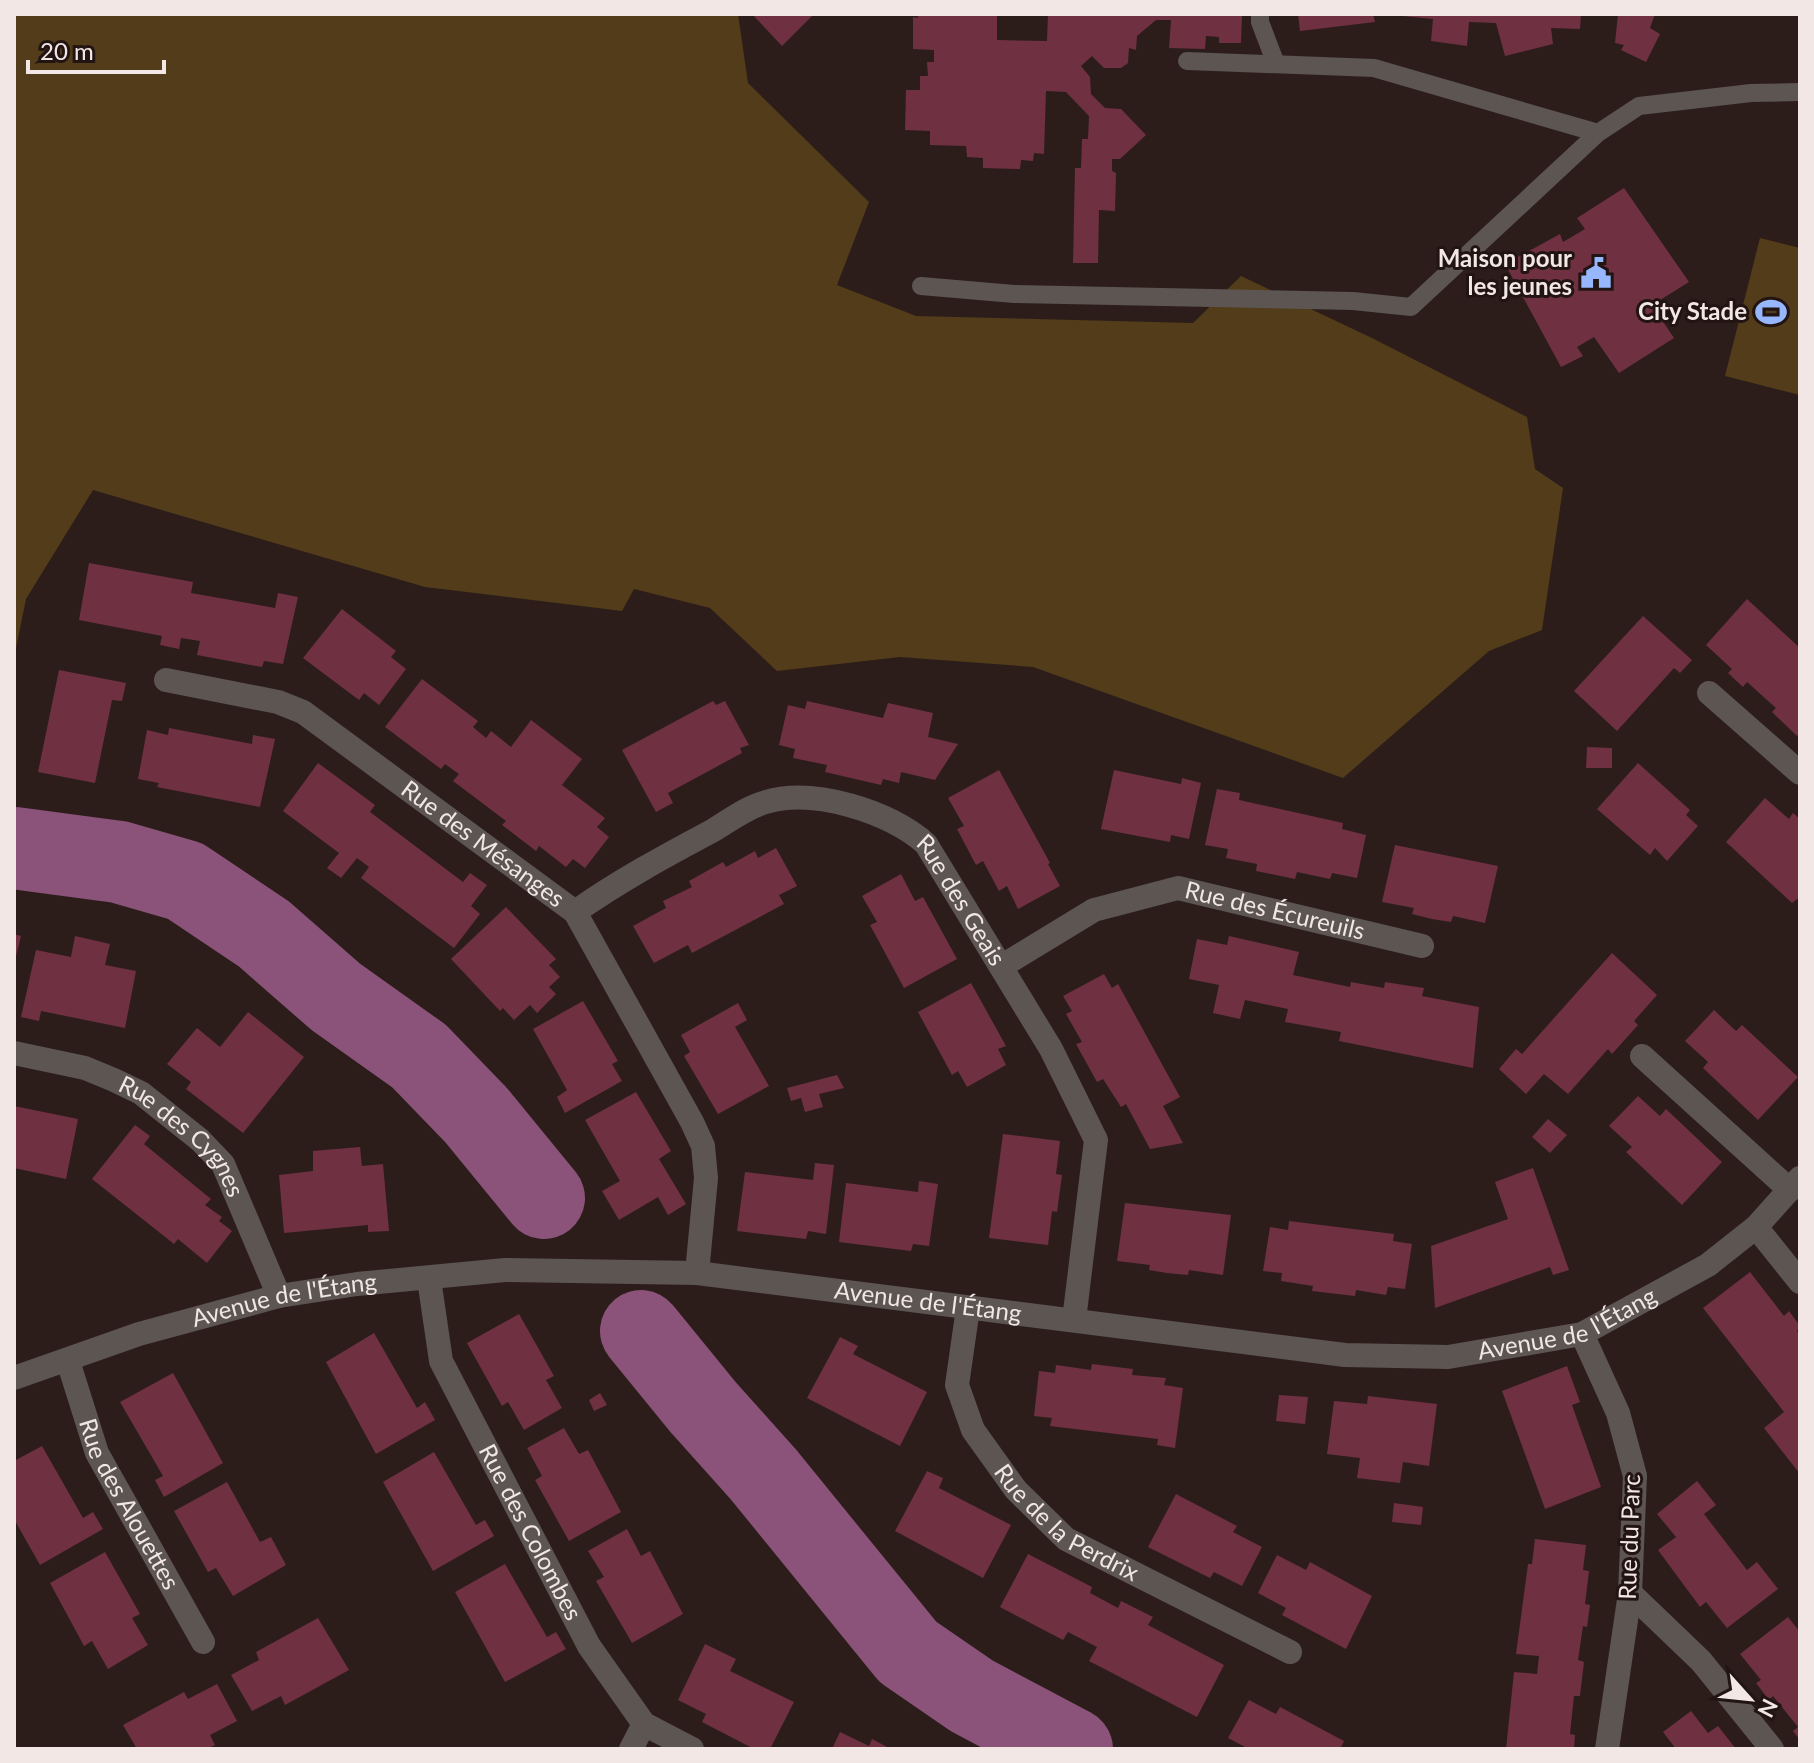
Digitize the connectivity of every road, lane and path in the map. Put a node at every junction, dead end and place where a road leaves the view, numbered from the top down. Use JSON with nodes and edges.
{"nodes":[{"id":1,"x":1260,"y":14,"type":"edge"},
{"id":2,"x":1187,"y":61,"type":"dead end"},
{"id":3,"x":1276,"y":64,"type":"junction"},
{"id":4,"x":1800,"y":92,"type":"edge"},
{"id":5,"x":1598,"y":133,"type":"junction"},
{"id":6,"x":921,"y":286,"type":"dead end"},
{"id":7,"x":166,"y":680,"type":"dead end"},
{"id":8,"x":1709,"y":693,"type":"dead end"},
{"id":9,"x":1800,"y":773,"type":"edge"},
{"id":10,"x":575,"y":912,"type":"junction"},
{"id":11,"x":1422,"y":946,"type":"dead end"},
{"id":12,"x":1002,"y":966,"type":"junction"},
{"id":13,"x":14,"y":1053,"type":"edge"},
{"id":14,"x":1642,"y":1056,"type":"dead end"},
{"id":15,"x":1795,"y":1184,"type":"edge"},
{"id":16,"x":1756,"y":1227,"type":"junction"},
{"id":17,"x":697,"y":1273,"type":"junction"},
{"id":18,"x":429,"y":1279,"type":"junction"},
{"id":19,"x":1800,"y":1282,"type":"edge"},
{"id":20,"x":279,"y":1296,"type":"junction"},
{"id":21,"x":968,"y":1308,"type":"junction"},
{"id":22,"x":1074,"y":1320,"type":"junction"},
{"id":23,"x":1582,"y":1334,"type":"junction"},
{"id":24,"x":68,"y":1361,"type":"junction"},
{"id":25,"x":14,"y":1378,"type":"edge"},
{"id":26,"x":1630,"y":1593,"type":"junction"},
{"id":27,"x":203,"y":1642,"type":"dead end"},
{"id":28,"x":1290,"y":1652,"type":"dead end"},
{"id":29,"x":644,"y":1724,"type":"junction"},
{"id":30,"x":631,"y":1749,"type":"edge"},
{"id":31,"x":692,"y":1749,"type":"edge"},
{"id":32,"x":1607,"y":1749,"type":"edge"},
{"id":33,"x":1772,"y":1749,"type":"edge"}],
"edges":[{"from":1,"to":3,"type":"lane"},
{"from":2,"to":3,"type":"lane"},
{"from":3,"to":5,"type":"lane"},
{"from":4,"to":5,"type":"lane"},
{"from":5,"to":6,"type":"lane"},
{"from":7,"to":10,"type":"street","name":"Rue des Mésanges"},
{"from":8,"to":9,"type":"street"},
{"from":10,"to":12,"type":"street","name":"Rue des Geais"},
{"from":10,"to":17,"type":"street","name":"Rue des Mésanges"},
{"from":11,"to":12,"type":"street","name":"Rue des Écureuils"},
{"from":12,"to":22,"type":"street","name":"Rue des Geais"},
{"from":13,"to":20,"type":"street","name":"Rue des Cygnes"},
{"from":14,"to":15,"type":"street"},
{"from":15,"to":16,"type":"street","name":"Avenue de l'Étang"},
{"from":16,"to":19,"type":"street"},
{"from":16,"to":23,"type":"street","name":"Avenue de l'Étang"},
{"from":17,"to":18,"type":"street","name":"Avenue de l'Étang"},
{"from":17,"to":21,"type":"street","name":"Avenue de l'Étang"},
{"from":18,"to":20,"type":"street","name":"Avenue de l'Étang"},
{"from":18,"to":29,"type":"street","name":"Rue des Colombes"},
{"from":20,"to":24,"type":"street","name":"Avenue de l'Étang"},
{"from":21,"to":22,"type":"street","name":"Avenue de l'Étang"},
{"from":21,"to":28,"type":"street","name":"Rue de la Perdrix"},
{"from":22,"to":23,"type":"street","name":"Avenue de l'Étang"},
{"from":23,"to":26,"type":"street","name":"Rue du Parc"},
{"from":24,"to":25,"type":"street","name":"Avenue de l'Étang"},
{"from":24,"to":27,"type":"street","name":"Rue des Alouettes"},
{"from":26,"to":32,"type":"street","name":"Rue du Parc"},
{"from":26,"to":33,"type":"street"},
{"from":29,"to":30,"type":"street"},
{"from":29,"to":31,"type":"street","name":"Rue des Colombes"}]}
